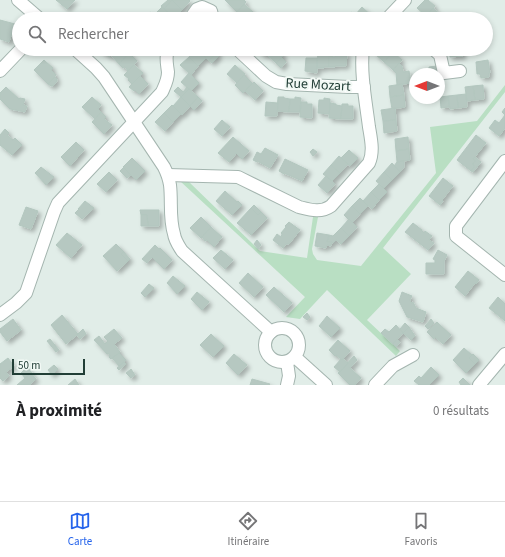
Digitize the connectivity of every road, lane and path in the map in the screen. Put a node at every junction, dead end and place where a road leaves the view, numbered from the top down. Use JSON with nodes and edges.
{"nodes":[{"id":1,"x":18,"y":0,"type":"edge"},
{"id":2,"x":405,"y":0,"type":"edge"},
{"id":3,"x":198,"y":4,"type":"edge"},
{"id":4,"x":32,"y":12,"type":"edge"},
{"id":5,"x":211,"y":12,"type":"edge"},
{"id":6,"x":397,"y":12,"type":"edge"},
{"id":7,"x":14,"y":56,"type":"edge"},
{"id":8,"x":83,"y":56,"type":"edge"},
{"id":9,"x":166,"y":56,"type":"edge"},
{"id":10,"x":245,"y":56,"type":"edge"},
{"id":11,"x":363,"y":56,"type":"edge"},
{"id":12,"x":440,"y":56,"type":"edge"},
{"id":13,"x":0,"y":71,"type":"edge"},
{"id":14,"x":460,"y":71,"type":"dead end"},
{"id":15,"x":364,"y":87,"type":"junction"},
{"id":16,"x":134,"y":121,"type":"junction"},
{"id":17,"x":505,"y":160,"type":"edge"},
{"id":18,"x":168,"y":175,"type":"junction"},
{"id":19,"x":505,"y":275,"type":"edge"},
{"id":20,"x":0,"y":315,"type":"edge"},
{"id":21,"x":271,"y":332,"type":"junction"},
{"id":22,"x":505,"y":354,"type":"edge"},
{"id":23,"x":413,"y":355,"type":"dead end"},
{"id":24,"x":291,"y":359,"type":"junction"},
{"id":25,"x":287,"y":385,"type":"edge"},
{"id":26,"x":326,"y":385,"type":"edge"},
{"id":27,"x":375,"y":385,"type":"edge"},
{"id":28,"x":479,"y":385,"type":"edge"}],
"edges":[{"from":1,"to":4,"type":"street"},
{"from":2,"to":6,"type":"street"},
{"from":3,"to":5,"type":"street"},
{"from":7,"to":13,"type":"street"},
{"from":8,"to":16,"type":"street"},
{"from":9,"to":16,"type":"street"},
{"from":10,"to":15,"type":"street","name":"Rue Mozart"},
{"from":11,"to":15,"type":"street"},
{"from":12,"to":14,"type":"street"},
{"from":15,"to":18,"type":"street"},
{"from":16,"to":18,"type":"street"},
{"from":16,"to":20,"type":"street"},
{"from":17,"to":19,"type":"street"},
{"from":18,"to":21,"type":"street"},
{"from":21,"to":24,"type":"street"},
{"from":21,"to":24,"type":"street"},
{"from":22,"to":28,"type":"street"},
{"from":23,"to":27,"type":"street"},
{"from":24,"to":25,"type":"street"},
{"from":24,"to":26,"type":"street"}]}
